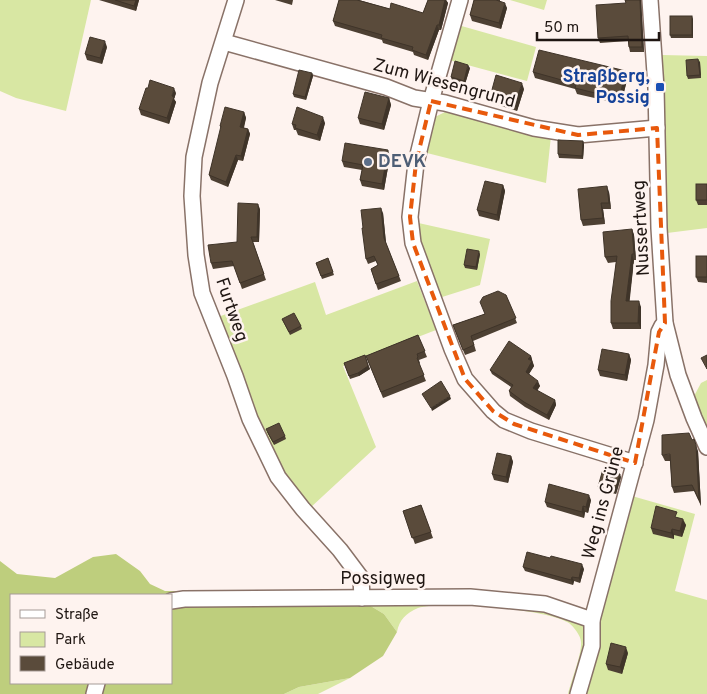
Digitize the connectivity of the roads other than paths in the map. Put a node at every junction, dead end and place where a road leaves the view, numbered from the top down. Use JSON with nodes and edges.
{"nodes":[{"id":1,"x":236,"y":0,"type":"edge"},
{"id":2,"x":460,"y":0,"type":"edge"},
{"id":3,"x":650,"y":0,"type":"edge"},
{"id":4,"x":224,"y":42,"type":"junction"},
{"id":5,"x":431,"y":101,"type":"junction"},
{"id":6,"x":657,"y":128,"type":"junction"},
{"id":7,"x":666,"y":323,"type":"junction"},
{"id":8,"x":707,"y":446,"type":"edge"},
{"id":9,"x":635,"y":463,"type":"junction"},
{"id":10,"x":362,"y":598,"type":"junction"},
{"id":11,"x":172,"y":601,"type":"edge"},
{"id":12,"x":592,"y":620,"type":"junction"},
{"id":13,"x":578,"y":694,"type":"edge"}],
"edges":[{"from":1,"to":4,"type":"street","name":"Furtweg"},
{"from":2,"to":5,"type":"street"},
{"from":3,"to":6,"type":"street","name":"Nussertweg"},
{"from":4,"to":5,"type":"street","name":"Zum Wiesengrund"},
{"from":4,"to":10,"type":"street","name":"Furtweg"},
{"from":5,"to":6,"type":"street","name":"Zum Wiesengrund"},
{"from":5,"to":9,"type":"street"},
{"from":6,"to":7,"type":"street","name":"Nussertweg"},
{"from":7,"to":8,"type":"street","name":"Nussertweg"},
{"from":7,"to":9,"type":"street","name":"Weg ins Grüne"},
{"from":9,"to":12,"type":"street","name":"Weg ins Grüne"},
{"from":10,"to":11,"type":"street","name":"Possigweg"},
{"from":10,"to":12,"type":"street","name":"Possigweg"},
{"from":12,"to":13,"type":"street","name":"Weg ins Grüne"}]}
